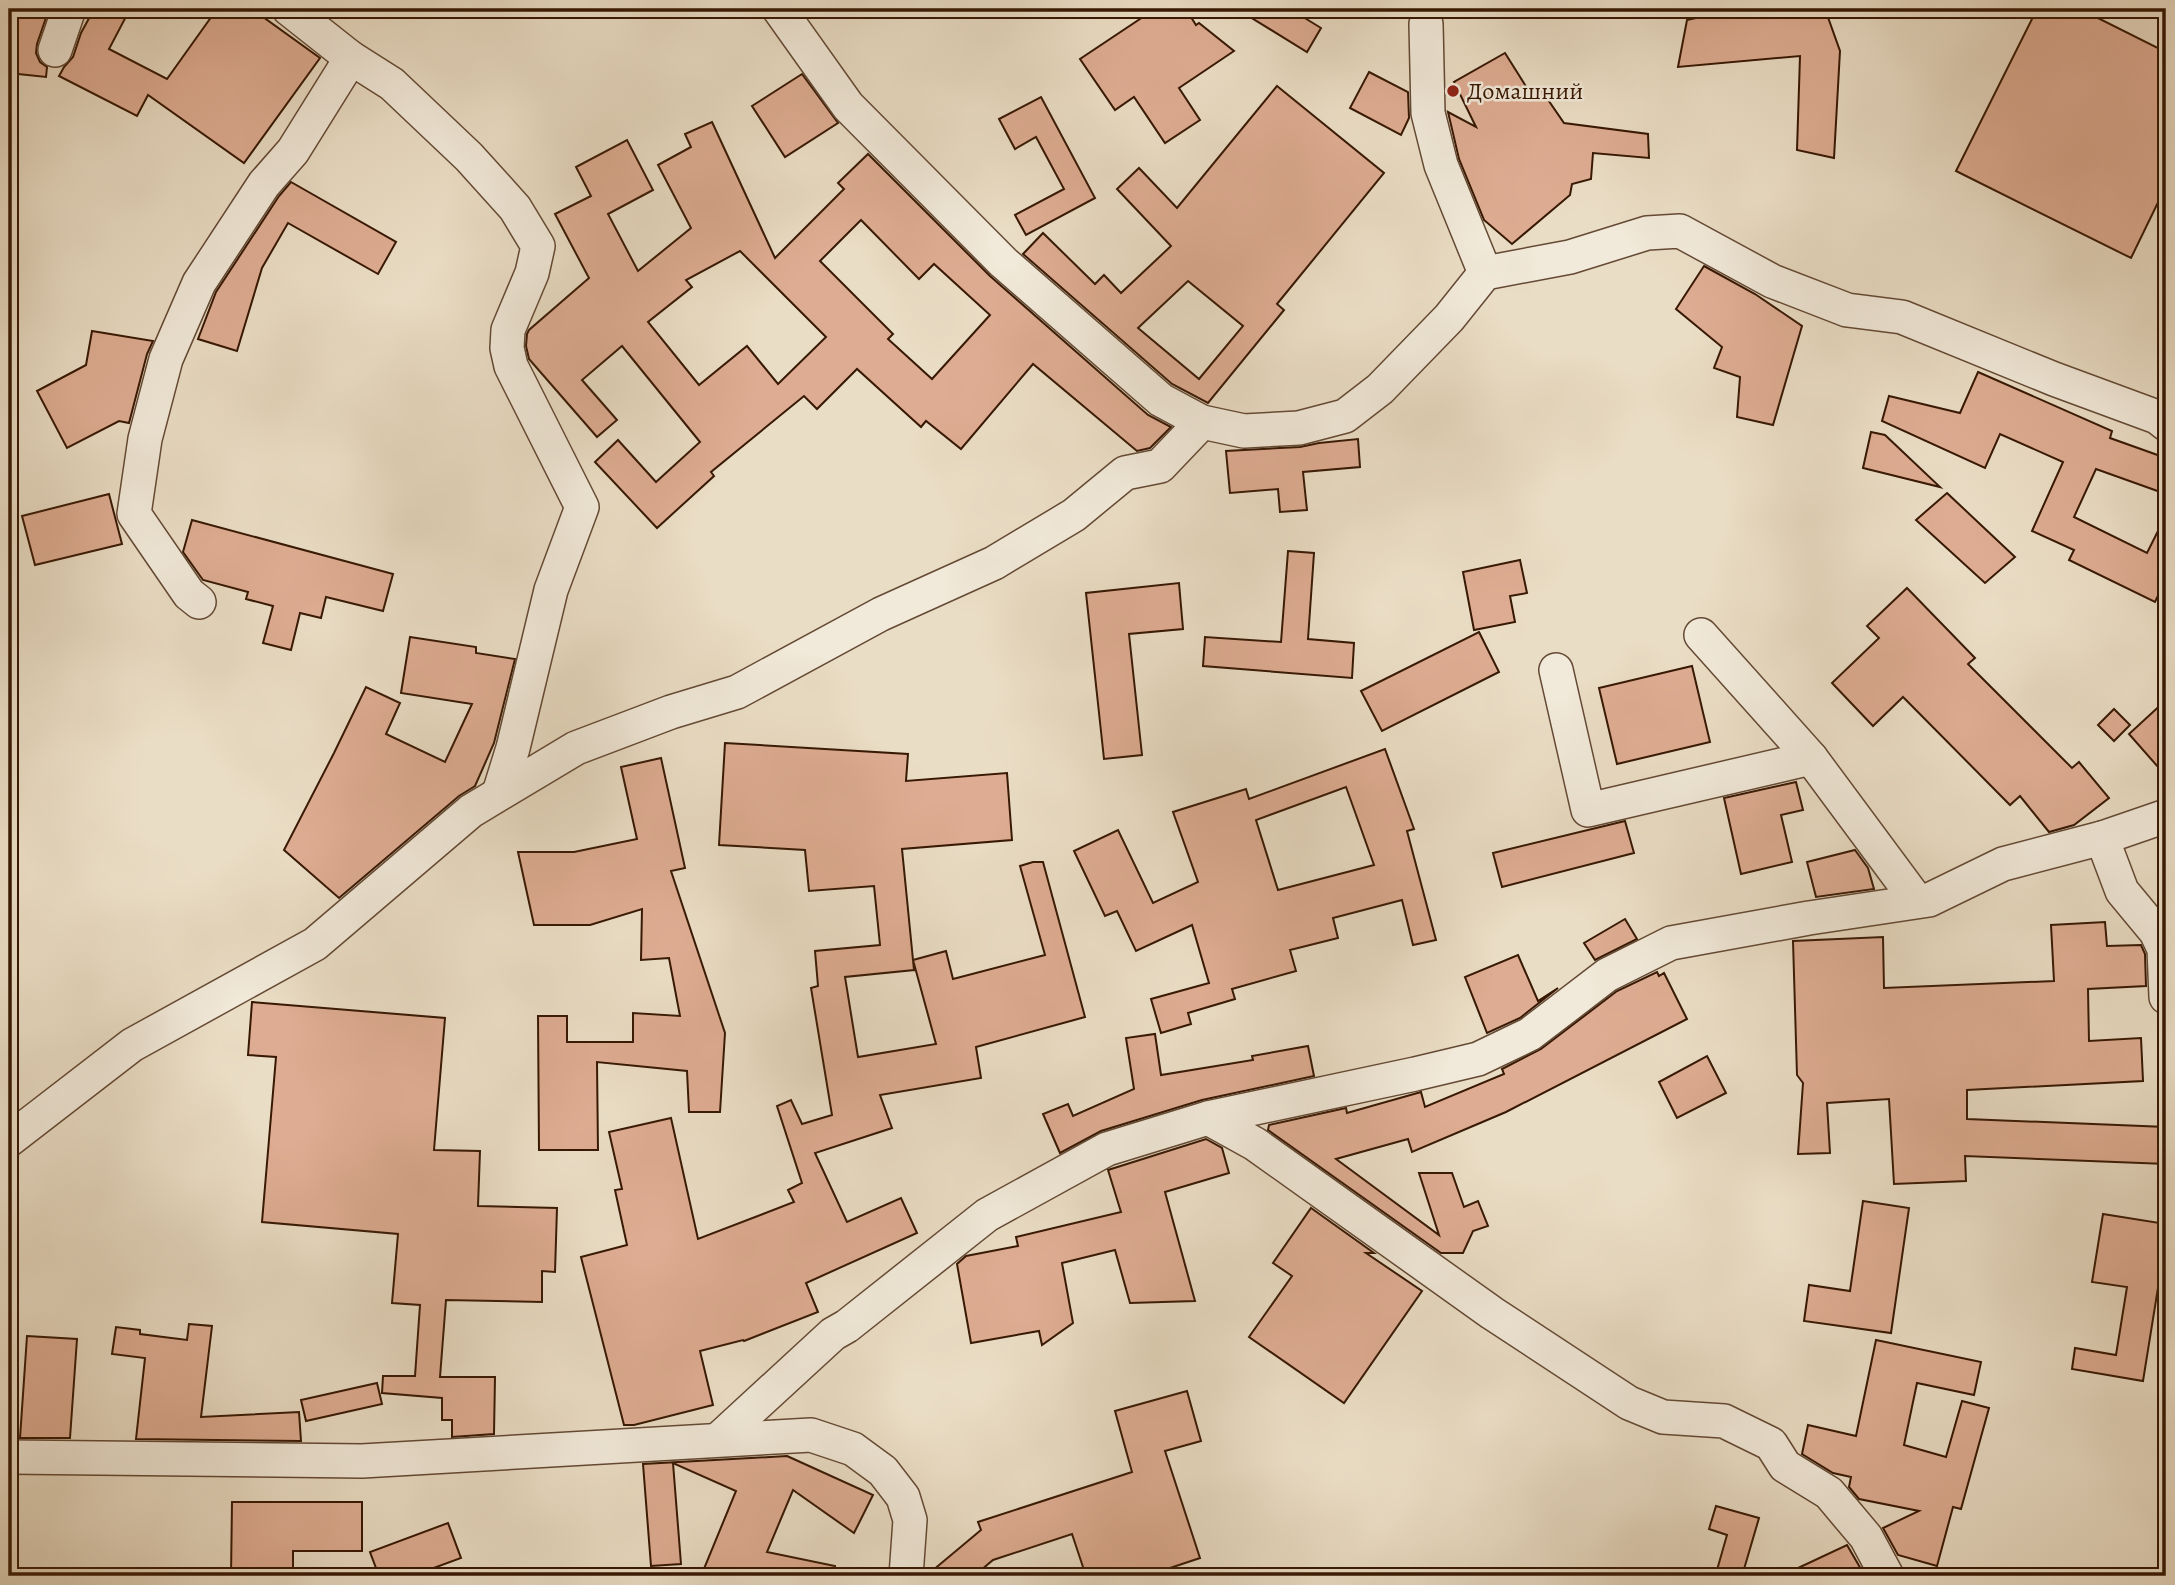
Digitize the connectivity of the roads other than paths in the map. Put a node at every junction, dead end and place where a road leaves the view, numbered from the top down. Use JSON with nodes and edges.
{"nodes":[{"id":1,"x":69,"y":9,"type":"edge"},
{"id":2,"x":289,"y":9,"type":"edge"},
{"id":3,"x":779,"y":9,"type":"edge"},
{"id":4,"x":1426,"y":24,"type":"dead end"},
{"id":5,"x":55,"y":50,"type":"dead end"},
{"id":6,"x":351,"y":58,"type":"junction"},
{"id":7,"x":1485,"y":273,"type":"junction"},
{"id":8,"x":1202,"y":422,"type":"junction"},
{"id":9,"x":2166,"y":424,"type":"edge"},
{"id":10,"x":199,"y":602,"type":"dead end"},
{"id":11,"x":1701,"y":635,"type":"dead end"},
{"id":12,"x":1556,"y":670,"type":"dead end"},
{"id":13,"x":1811,"y":758,"type":"junction"},
{"id":14,"x":499,"y":793,"type":"junction"},
{"id":15,"x":2166,"y":816,"type":"edge"},
{"id":16,"x":2102,"y":838,"type":"junction"},
{"id":17,"x":1917,"y":901,"type":"junction"},
{"id":18,"x":2166,"y":997,"type":"edge"},
{"id":19,"x":1208,"y":1118,"type":"junction"},
{"id":20,"x":9,"y":1140,"type":"edge"},
{"id":21,"x":719,"y":1439,"type":"junction"},
{"id":22,"x":9,"y":1457,"type":"edge"},
{"id":23,"x":906,"y":1576,"type":"edge"},
{"id":24,"x":1887,"y":1576,"type":"edge"}],
"edges":[{"from":1,"to":5,"type":"street"},
{"from":2,"to":6,"type":"street"},
{"from":3,"to":8,"type":"street"},
{"from":4,"to":7,"type":"street"},
{"from":6,"to":10,"type":"street"},
{"from":6,"to":14,"type":"street"},
{"from":7,"to":8,"type":"street"},
{"from":7,"to":9,"type":"street"},
{"from":8,"to":14,"type":"street"},
{"from":11,"to":13,"type":"street"},
{"from":12,"to":13,"type":"street"},
{"from":13,"to":17,"type":"street"},
{"from":14,"to":20,"type":"street"},
{"from":15,"to":16,"type":"street"},
{"from":16,"to":17,"type":"street"},
{"from":16,"to":18,"type":"street"},
{"from":17,"to":19,"type":"street"},
{"from":19,"to":21,"type":"street"},
{"from":19,"to":24,"type":"street"},
{"from":21,"to":22,"type":"street"},
{"from":21,"to":23,"type":"street"}]}
